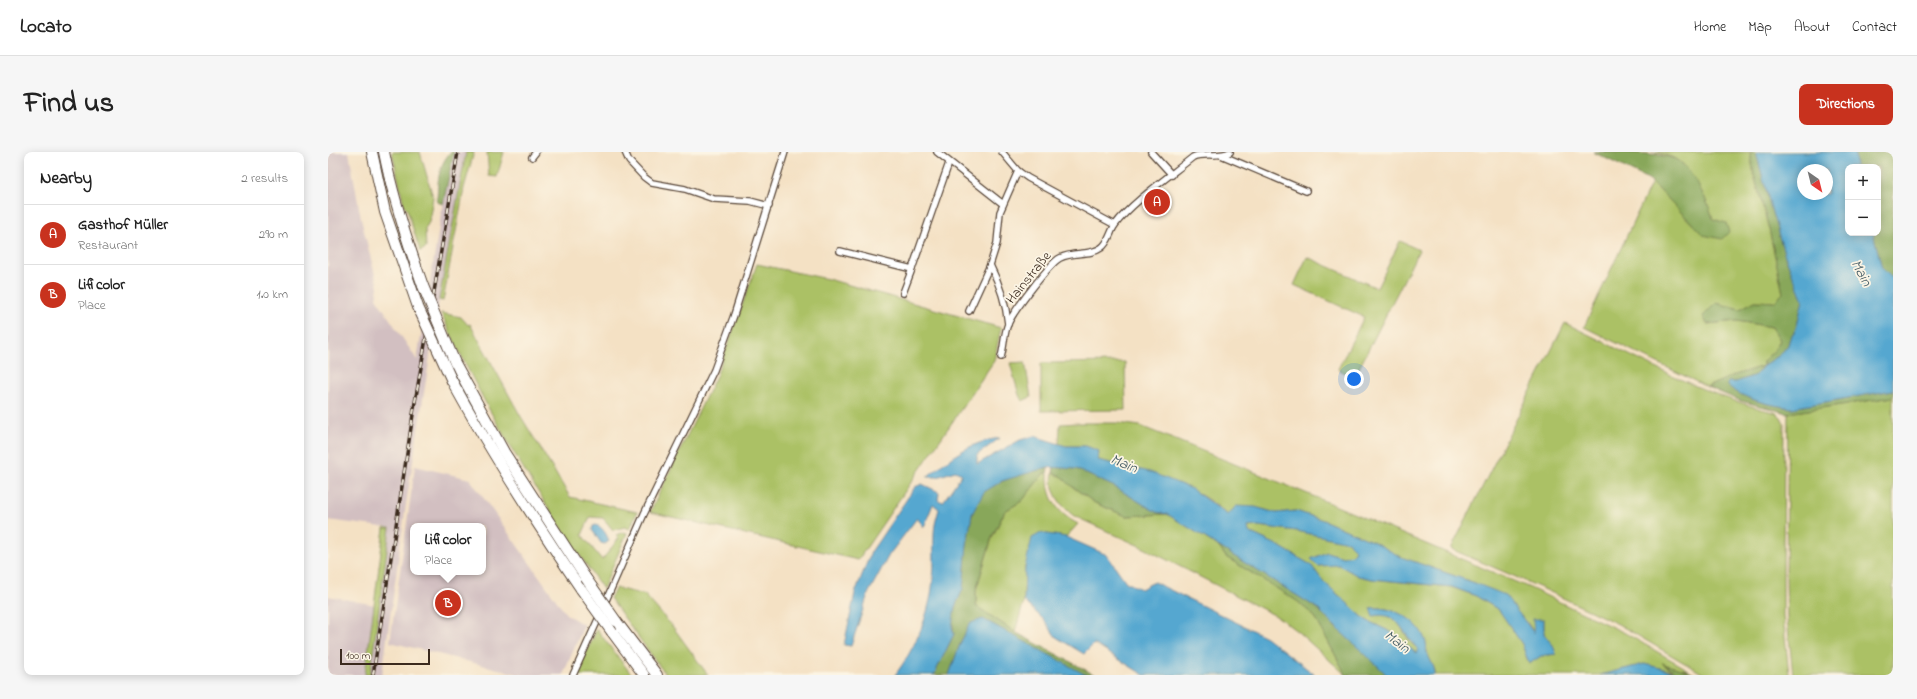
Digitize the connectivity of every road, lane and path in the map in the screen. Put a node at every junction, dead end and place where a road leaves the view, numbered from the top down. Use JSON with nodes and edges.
{"nodes":[{"id":1,"x":372,"y":152,"type":"edge"},
{"id":2,"x":384,"y":152,"type":"edge"},
{"id":3,"x":625,"y":152,"type":"edge"},
{"id":4,"x":785,"y":152,"type":"edge"},
{"id":5,"x":937,"y":152,"type":"edge"},
{"id":6,"x":1002,"y":152,"type":"edge"},
{"id":7,"x":1151,"y":152,"type":"edge"},
{"id":8,"x":1230,"y":152,"type":"edge"},
{"id":9,"x":1220,"y":155,"type":"junction"},
{"id":10,"x":949,"y":163,"type":"junction"},
{"id":11,"x":1018,"y":171,"type":"junction"},
{"id":12,"x":1172,"y":175,"type":"junction"},
{"id":13,"x":1306,"y":191,"type":"dead end"},
{"id":14,"x":1003,"y":204,"type":"junction"},
{"id":15,"x":769,"y":206,"type":"junction"},
{"id":16,"x":1115,"y":225,"type":"junction"},
{"id":17,"x":840,"y":251,"type":"dead end"},
{"id":18,"x":990,"y":265,"type":"junction"},
{"id":19,"x":912,"y":269,"type":"junction"},
{"id":20,"x":903,"y":293,"type":"dead end"},
{"id":21,"x":969,"y":311,"type":"dead end"},
{"id":22,"x":1008,"y":324,"type":"junction"},
{"id":23,"x":1001,"y":357,"type":"dead end"},
{"id":24,"x":573,"y":675,"type":"edge"},
{"id":25,"x":644,"y":675,"type":"edge"},
{"id":26,"x":657,"y":675,"type":"edge"}],
"edges":[{"from":1,"to":25,"type":"highway","bridge":true},
{"from":2,"to":26,"type":"highway","bridge":true},
{"from":3,"to":15,"type":"street"},
{"from":4,"to":15,"type":"street"},
{"from":5,"to":10,"type":"street"},
{"from":6,"to":11,"type":"street"},
{"from":7,"to":12,"type":"street"},
{"from":8,"to":9,"type":"street"},
{"from":9,"to":12,"type":"street","name":"Hainstraße"},
{"from":9,"to":13,"type":"street"},
{"from":10,"to":14,"type":"street"},
{"from":10,"to":19,"type":"street"},
{"from":11,"to":14,"type":"street"},
{"from":11,"to":16,"type":"street"},
{"from":12,"to":16,"type":"street","name":"Hainstraße"},
{"from":14,"to":18,"type":"street"},
{"from":15,"to":24,"type":"street"},
{"from":16,"to":22,"type":"street","name":"Hainstraße"},
{"from":17,"to":19,"type":"street"},
{"from":18,"to":21,"type":"street"},
{"from":18,"to":22,"type":"street"},
{"from":19,"to":20,"type":"street"},
{"from":22,"to":23,"type":"street","name":"Hainstraße"}]}
